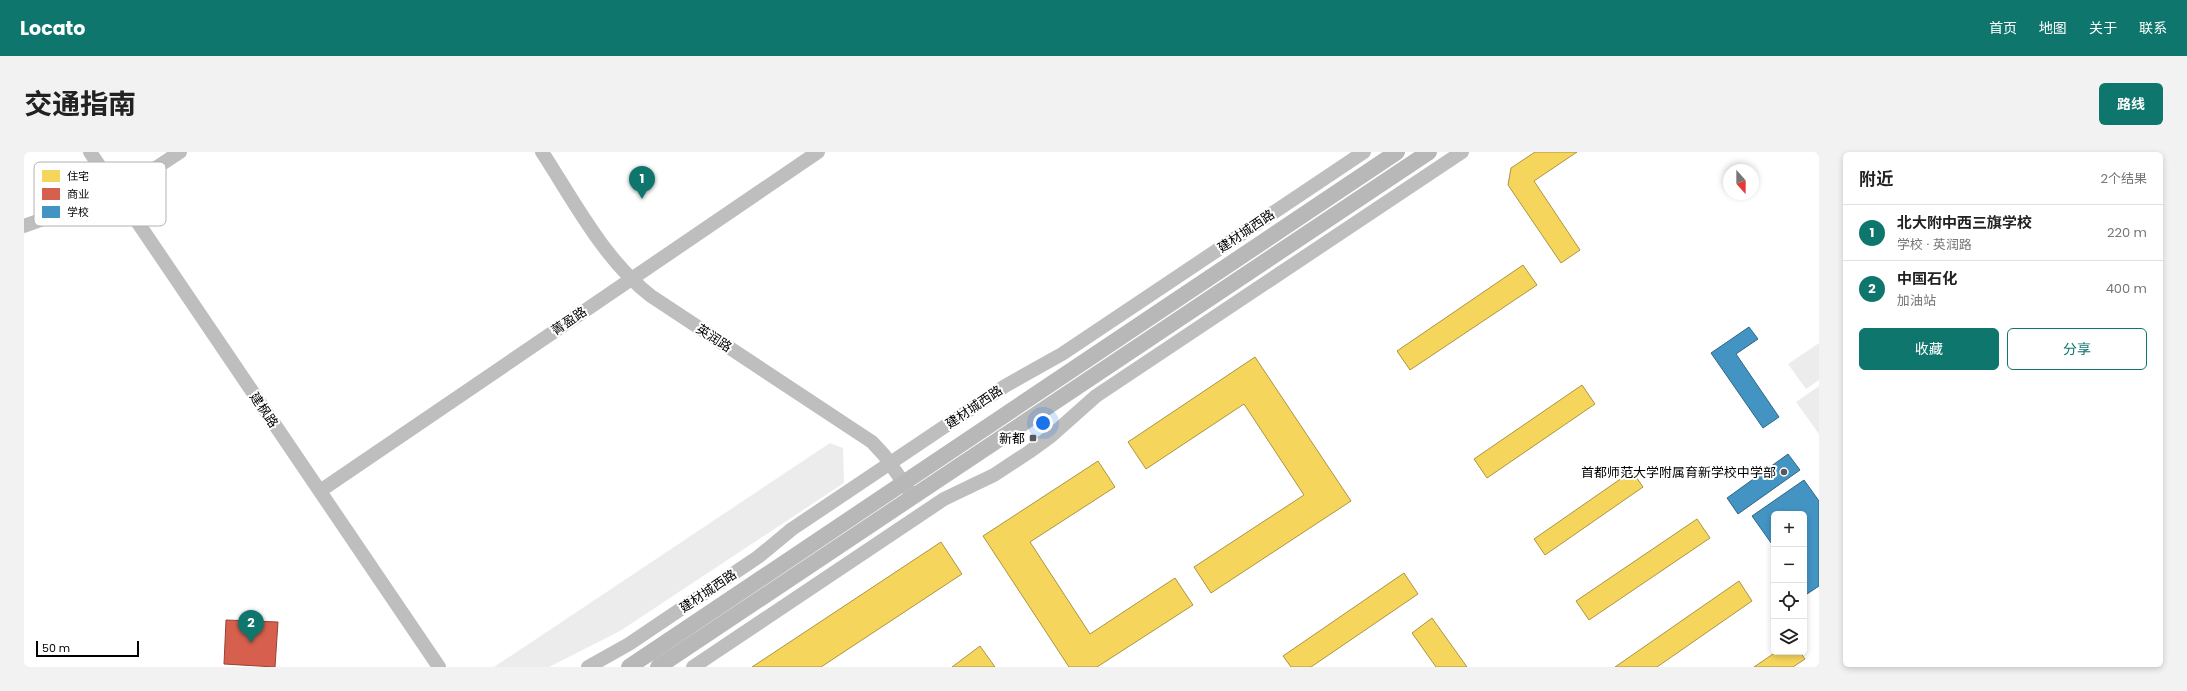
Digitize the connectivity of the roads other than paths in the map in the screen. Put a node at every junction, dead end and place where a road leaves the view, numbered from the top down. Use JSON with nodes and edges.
{"nodes":[{"id":1,"x":90,"y":152,"type":"edge"},
{"id":2,"x":180,"y":152,"type":"edge"},
{"id":3,"x":542,"y":152,"type":"edge"},
{"id":4,"x":818,"y":152,"type":"edge"},
{"id":5,"x":1364,"y":152,"type":"edge"},
{"id":6,"x":1397,"y":152,"type":"edge"},
{"id":7,"x":1430,"y":152,"type":"edge"},
{"id":8,"x":1462,"y":152,"type":"edge"},
{"id":9,"x":97,"y":162,"type":"edge"},
{"id":10,"x":164,"y":162,"type":"edge"},
{"id":11,"x":34,"y":223,"type":"edge"},
{"id":12,"x":24,"y":226,"type":"edge"},
{"id":13,"x":140,"y":226,"type":"edge"},
{"id":14,"x":631,"y":280,"type":"junction"},
{"id":15,"x":890,"y":463,"type":"junction"},
{"id":16,"x":904,"y":483,"type":"junction"},
{"id":17,"x":320,"y":491,"type":"junction"},
{"id":18,"x":913,"y":497,"type":"junction"},
{"id":19,"x":439,"y":667,"type":"edge"},
{"id":20,"x":588,"y":667,"type":"edge"},
{"id":21,"x":629,"y":667,"type":"edge"},
{"id":22,"x":658,"y":667,"type":"edge"},
{"id":23,"x":693,"y":667,"type":"edge"}],
"edges":[{"from":1,"to":9,"type":"street","name":"建枫路"},
{"from":2,"to":10,"type":"street"},
{"from":3,"to":14,"type":"street","name":"英润路"},
{"from":4,"to":14,"type":"street","name":"菁盈路"},
{"from":5,"to":15,"type":"street","name":"建材城西路"},
{"from":6,"to":16,"type":"main road","name":"建材城西路"},
{"from":7,"to":18,"type":"main road"},
{"from":8,"to":23,"type":"street"},
{"from":11,"to":12,"type":"street"},
{"from":13,"to":17,"type":"street","name":"建枫路"},
{"from":14,"to":15,"type":"street","name":"英润路"},
{"from":14,"to":17,"type":"street","name":"菁盈路"},
{"from":15,"to":16,"type":"street","name":"英润路"},
{"from":15,"to":20,"type":"street","name":"建材城西路"},
{"from":16,"to":18,"type":"street","name":"英润路"},
{"from":16,"to":21,"type":"main road","name":"建材城西路"},
{"from":17,"to":19,"type":"street","name":"建枫路"},
{"from":18,"to":22,"type":"main road"}]}
